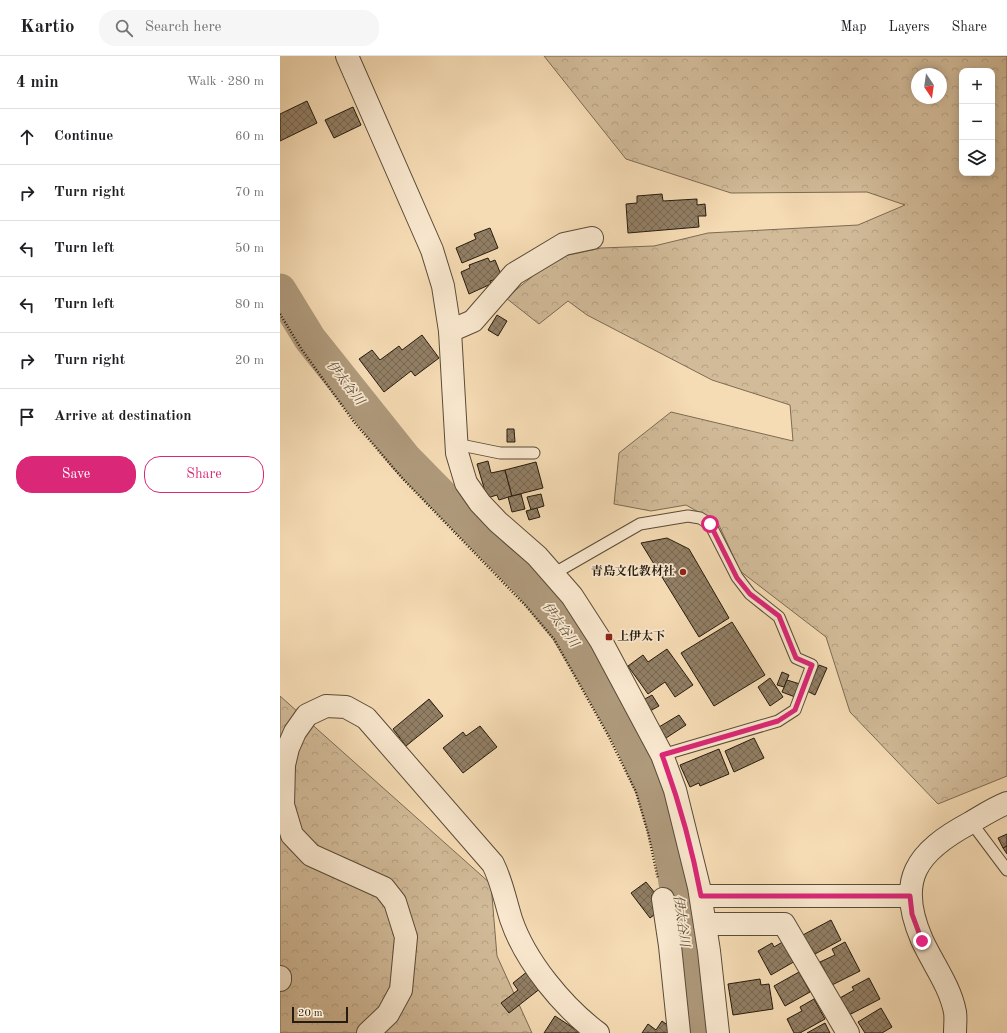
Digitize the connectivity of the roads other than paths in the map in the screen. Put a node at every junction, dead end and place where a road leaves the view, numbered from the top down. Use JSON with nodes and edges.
{"nodes":[{"id":1,"x":347,"y":56,"type":"edge"},
{"id":2,"x":592,"y":238,"type":"dead end"},
{"id":3,"x":450,"y":331,"type":"junction"},
{"id":4,"x":456,"y":444,"type":"junction"},
{"id":5,"x":534,"y":454,"type":"dead end"},
{"id":6,"x":553,"y":574,"type":"junction"},
{"id":7,"x":662,"y":755,"type":"junction"},
{"id":8,"x":1007,"y":803,"type":"edge"},
{"id":9,"x":971,"y":822,"type":"junction"},
{"id":10,"x":1007,"y":870,"type":"edge"},
{"id":11,"x":701,"y":896,"type":"junction"},
{"id":12,"x":910,"y":896,"type":"junction"},
{"id":13,"x":662,"y":899,"type":"road end"},
{"id":14,"x":705,"y":924,"type":"junction"},
{"id":15,"x":368,"y":1033,"type":"edge"},
{"id":16,"x":598,"y":1033,"type":"edge"},
{"id":17,"x":679,"y":1033,"type":"edge"},
{"id":18,"x":718,"y":1033,"type":"edge"},
{"id":19,"x":848,"y":1033,"type":"edge"},
{"id":20,"x":956,"y":1033,"type":"edge"}],
"edges":[{"from":1,"to":3,"type":"street"},
{"from":2,"to":3,"type":"street"},
{"from":3,"to":4,"type":"street"},
{"from":4,"to":5,"type":"lane"},
{"from":4,"to":6,"type":"street"},
{"from":6,"to":7,"type":"street"},
{"from":6,"to":7,"type":"lane"},
{"from":7,"to":11,"type":"street"},
{"from":8,"to":9,"type":"street"},
{"from":9,"to":10,"type":"lane"},
{"from":9,"to":12,"type":"street"},
{"from":11,"to":12,"type":"street"},
{"from":11,"to":14,"type":"street"},
{"from":12,"to":20,"type":"street"},
{"from":13,"to":17,"type":"street"},
{"from":14,"to":18,"type":"street"},
{"from":14,"to":19,"type":"street"},
{"from":15,"to":16,"type":"street"}]}
